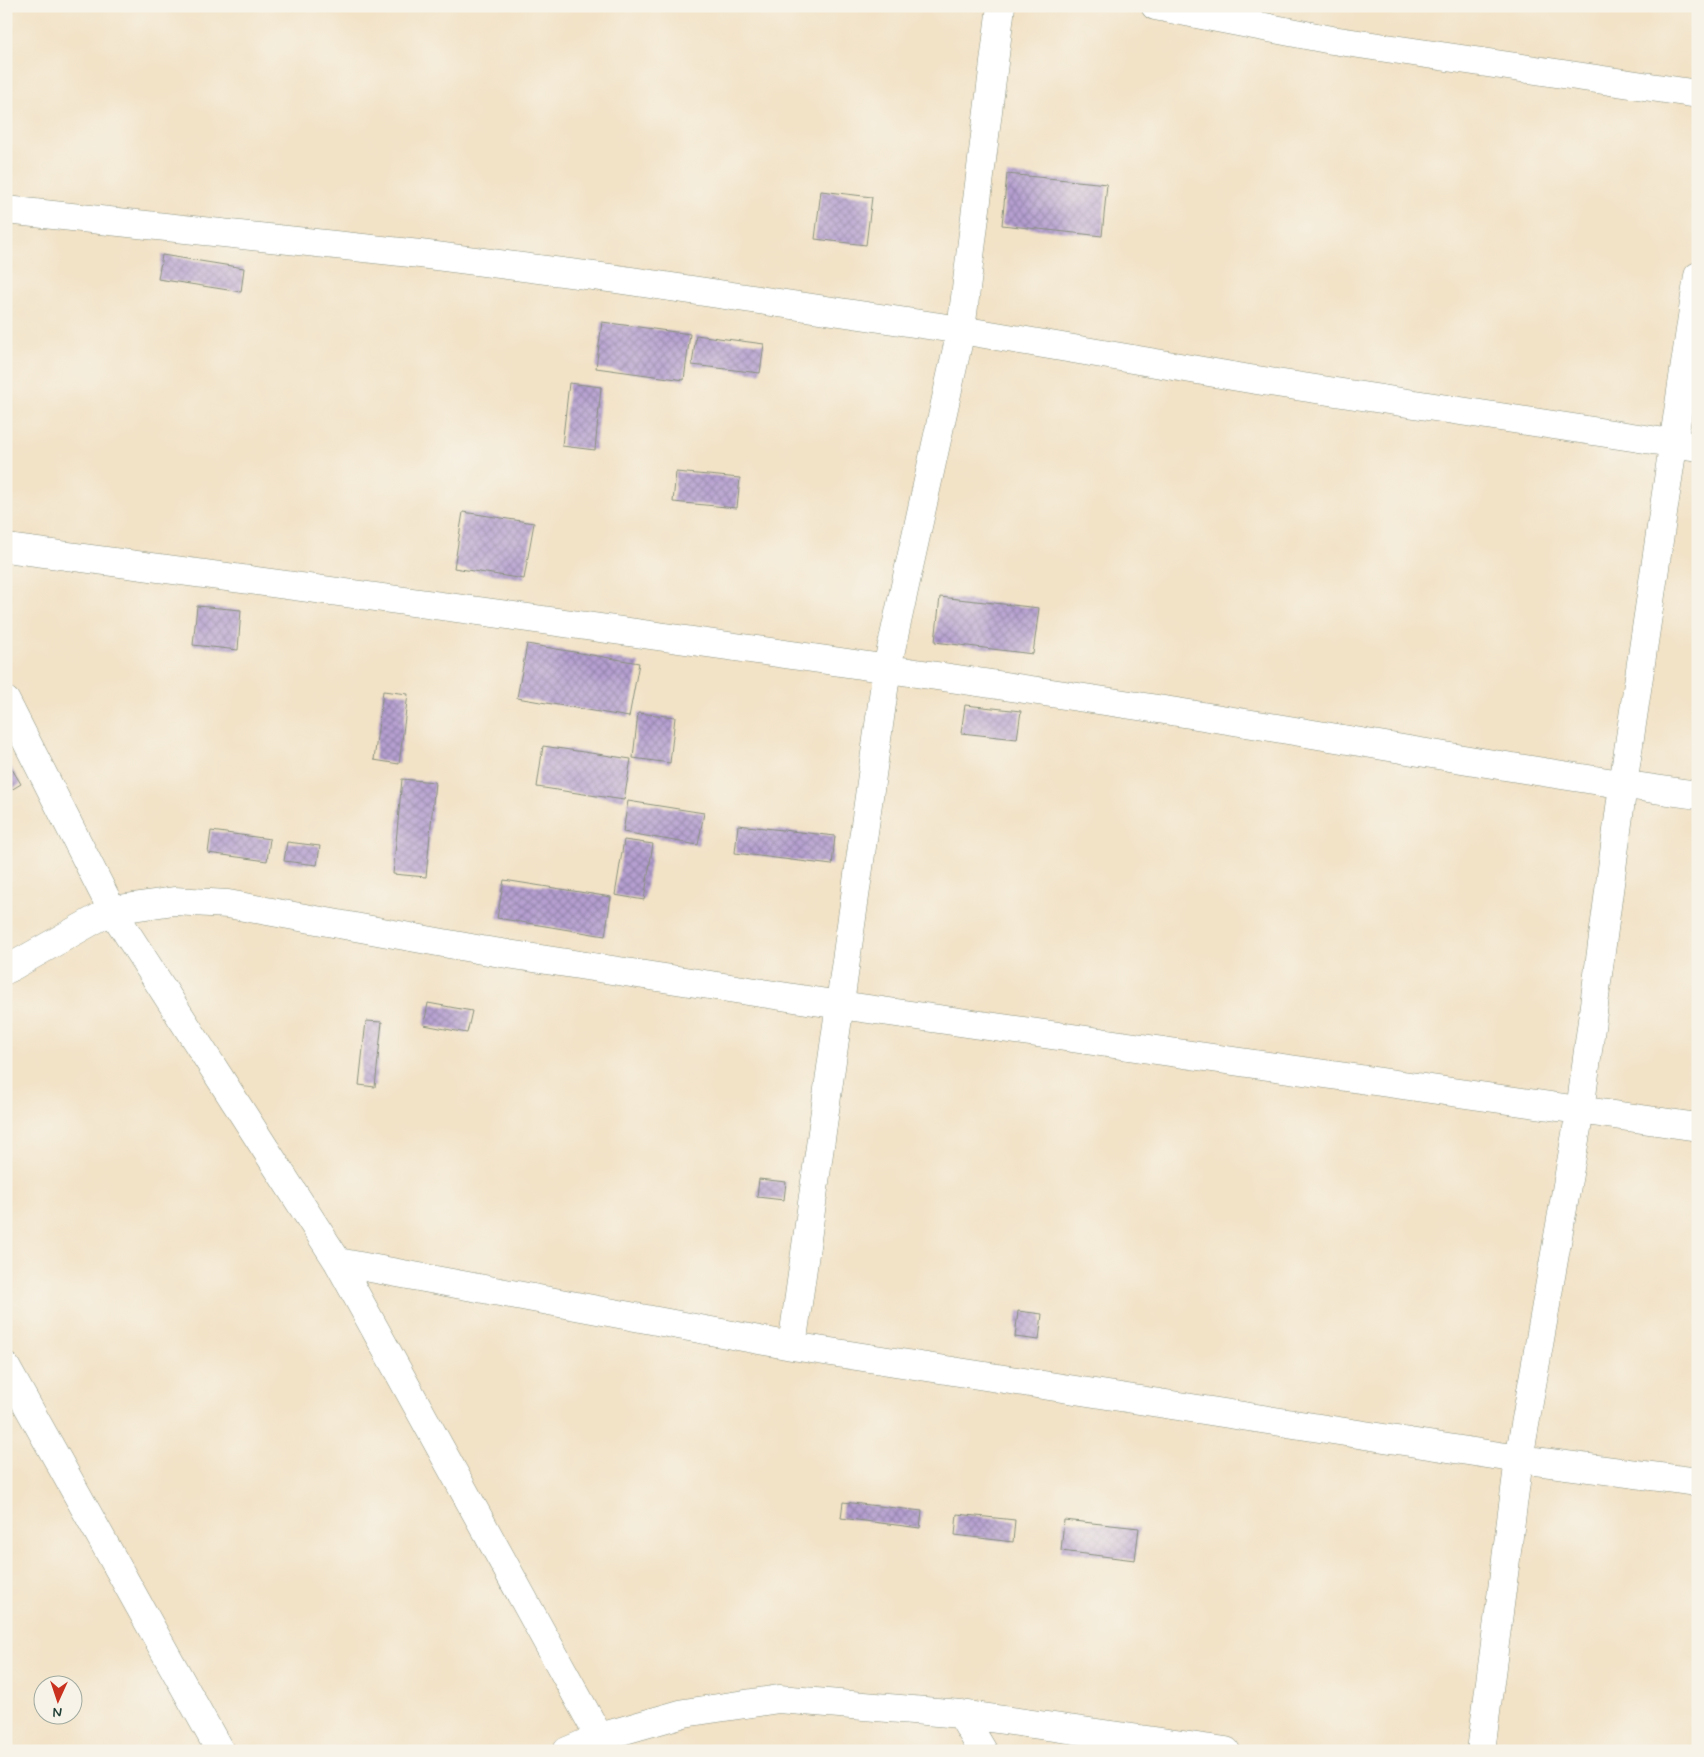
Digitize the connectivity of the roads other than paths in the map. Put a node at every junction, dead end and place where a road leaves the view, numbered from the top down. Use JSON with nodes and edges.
{"nodes":[{"id":1,"x":1001,"y":6,"type":"edge"},
{"id":2,"x":1155,"y":6,"type":"edge"},
{"id":3,"x":1698,"y":94,"type":"edge"},
{"id":4,"x":6,"y":210,"type":"edge"},
{"id":5,"x":1698,"y":276,"type":"edge"},
{"id":6,"x":961,"y":330,"type":"junction"},
{"id":7,"x":1685,"y":445,"type":"edge"},
{"id":8,"x":6,"y":548,"type":"edge"},
{"id":9,"x":888,"y":668,"type":"junction"},
{"id":10,"x":6,"y":701,"type":"edge"},
{"id":11,"x":1623,"y":785,"type":"junction"},
{"id":12,"x":1698,"y":795,"type":"edge"},
{"id":13,"x":112,"y":910,"type":"junction"},
{"id":14,"x":6,"y":970,"type":"edge"},
{"id":15,"x":840,"y":1005,"type":"junction"},
{"id":16,"x":1580,"y":1111,"type":"junction"},
{"id":17,"x":1698,"y":1127,"type":"edge"},
{"id":18,"x":338,"y":1262,"type":"junction"},
{"id":19,"x":792,"y":1346,"type":"junction"},
{"id":20,"x":6,"y":1367,"type":"edge"},
{"id":21,"x":1519,"y":1459,"type":"junction"},
{"id":22,"x":1698,"y":1482,"type":"edge"},
{"id":23,"x":961,"y":1714,"type":"junction"},
{"id":24,"x":604,"y":1744,"type":"edge"},
{"id":25,"x":220,"y":1751,"type":"edge"},
{"id":26,"x":567,"y":1751,"type":"edge"},
{"id":27,"x":983,"y":1751,"type":"edge"},
{"id":28,"x":1226,"y":1751,"type":"edge"},
{"id":29,"x":1481,"y":1751,"type":"edge"}],
"edges":[{"from":1,"to":6,"type":"street"},
{"from":2,"to":3,"type":"street"},
{"from":4,"to":6,"type":"street"},
{"from":5,"to":7,"type":"street"},
{"from":6,"to":7,"type":"street"},
{"from":6,"to":9,"type":"street"},
{"from":7,"to":11,"type":"street"},
{"from":8,"to":9,"type":"street"},
{"from":9,"to":11,"type":"street"},
{"from":9,"to":15,"type":"street"},
{"from":10,"to":13,"type":"street"},
{"from":11,"to":12,"type":"street"},
{"from":11,"to":16,"type":"street"},
{"from":13,"to":14,"type":"street"},
{"from":13,"to":15,"type":"street"},
{"from":13,"to":18,"type":"street"},
{"from":15,"to":16,"type":"street"},
{"from":15,"to":19,"type":"street"},
{"from":16,"to":17,"type":"street"},
{"from":16,"to":21,"type":"street"},
{"from":18,"to":19,"type":"street"},
{"from":18,"to":24,"type":"street"},
{"from":19,"to":21,"type":"street"},
{"from":20,"to":25,"type":"street"},
{"from":21,"to":22,"type":"street"},
{"from":21,"to":29,"type":"street"},
{"from":23,"to":24,"type":"street"},
{"from":23,"to":27,"type":"street"},
{"from":23,"to":28,"type":"street"},
{"from":24,"to":26,"type":"street"}]}
